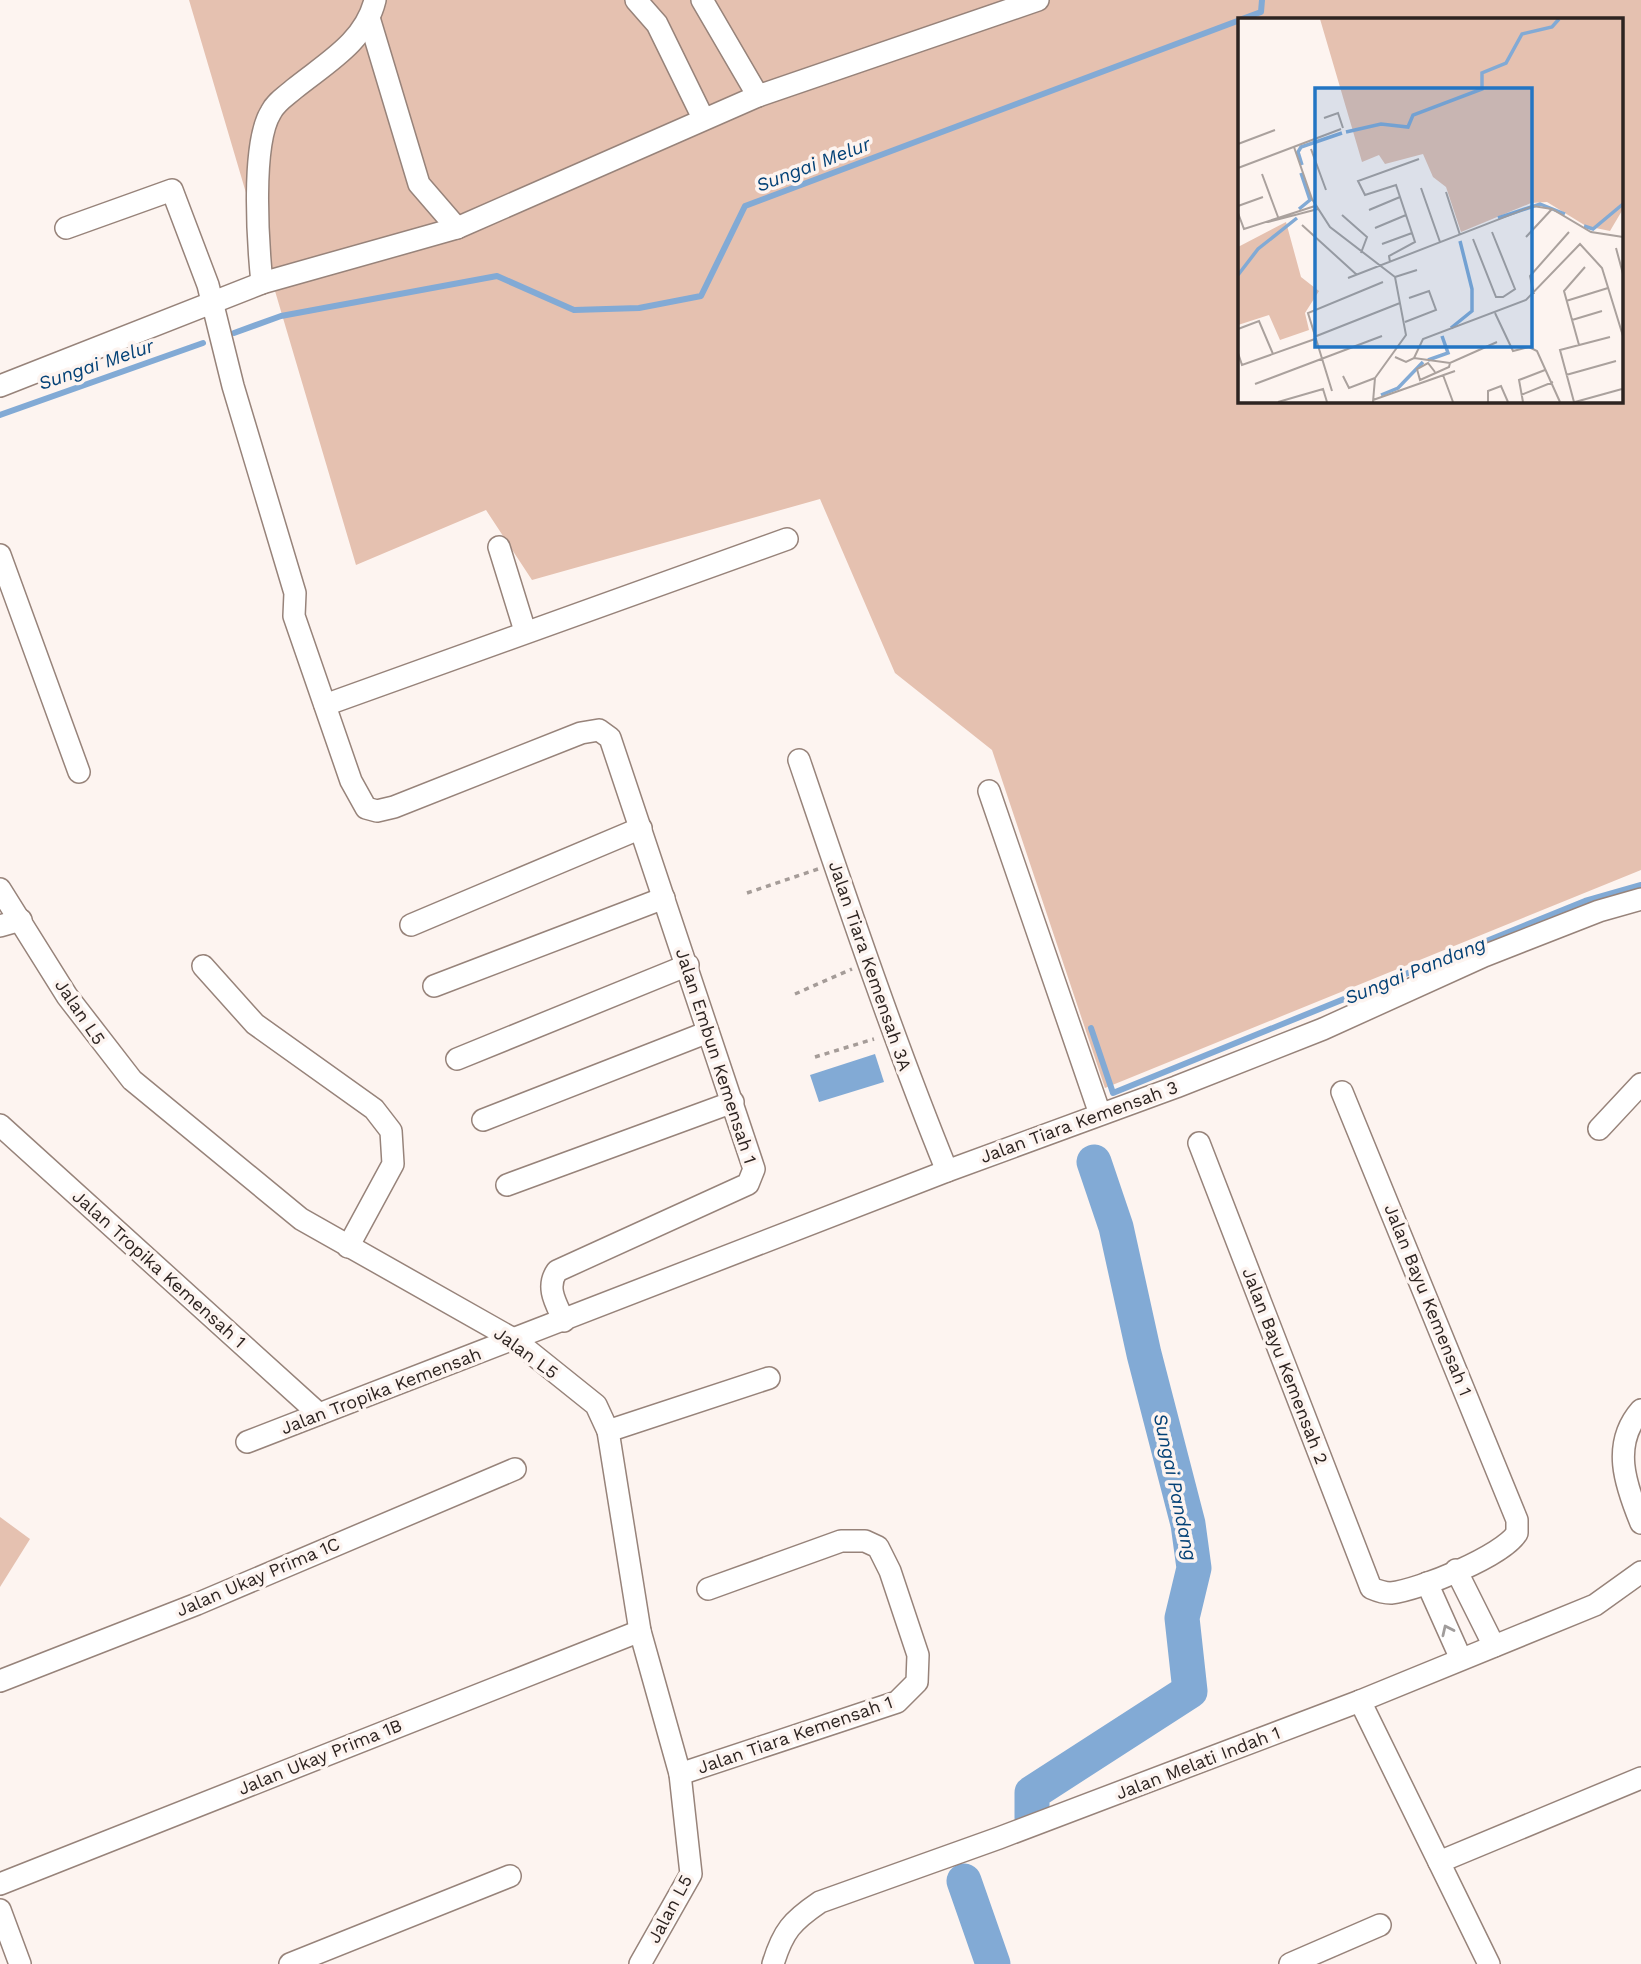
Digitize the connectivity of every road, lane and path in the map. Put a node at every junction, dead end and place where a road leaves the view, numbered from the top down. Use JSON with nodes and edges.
{"nodes":[{"id":1,"x":636,"y":0,"type":"edge"},
{"id":2,"x":702,"y":0,"type":"edge"},
{"id":3,"x":1038,"y":0,"type":"edge"},
{"id":4,"x":372,"y":10,"type":"edge"},
{"id":5,"x":758,"y":96,"type":"junction"},
{"id":6,"x":703,"y":118,"type":"junction"},
{"id":7,"x":66,"y":228,"type":"dead end"},
{"id":8,"x":457,"y":228,"type":"junction"},
{"id":9,"x":262,"y":283,"type":"junction"},
{"id":10,"x":204,"y":307,"type":"junction"},
{"id":11,"x":0,"y":386,"type":"edge"},
{"id":12,"x":787,"y":539,"type":"dead end"},
{"id":13,"x":499,"y":547,"type":"dead end"},
{"id":14,"x":0,"y":555,"type":"edge"},
{"id":15,"x":10,"y":616,"type":"edge"},
{"id":16,"x":525,"y":631,"type":"junction"},
{"id":17,"x":325,"y":705,"type":"junction"},
{"id":18,"x":799,"y":760,"type":"dead end"},
{"id":19,"x":79,"y":772,"type":"dead end"},
{"id":20,"x":989,"y":791,"type":"dead end"},
{"id":21,"x":641,"y":828,"type":"junction"},
{"id":22,"x":834,"y":863,"type":"junction"},
{"id":23,"x":1,"y":892,"type":"edge"},
{"id":24,"x":747,"y":893,"type":"dead end"},
{"id":25,"x":664,"y":898,"type":"junction"},
{"id":26,"x":1641,"y":900,"type":"edge"},
{"id":27,"x":21,"y":920,"type":"junction"},
{"id":28,"x":411,"y":925,"type":"dead end"},
{"id":29,"x":0,"y":926,"type":"edge"},
{"id":30,"x":867,"y":962,"type":"junction"},
{"id":31,"x":204,"y":965,"type":"dead end"},
{"id":32,"x":688,"y":965,"type":"junction"},
{"id":33,"x":434,"y":986,"type":"dead end"},
{"id":34,"x":795,"y":994,"type":"dead end"},
{"id":35,"x":708,"y":1032,"type":"junction"},
{"id":36,"x":893,"y":1033,"type":"junction"},
{"id":37,"x":815,"y":1057,"type":"dead end"},
{"id":38,"x":457,"y":1059,"type":"dead end"},
{"id":39,"x":1641,"y":1084,"type":"edge"},
{"id":40,"x":1342,"y":1092,"type":"dead end"},
{"id":41,"x":733,"y":1102,"type":"junction"},
{"id":42,"x":1100,"y":1114,"type":"junction"},
{"id":43,"x":483,"y":1120,"type":"dead end"},
{"id":44,"x":0,"y":1125,"type":"edge"},
{"id":45,"x":1598,"y":1129,"type":"dead end"},
{"id":46,"x":1199,"y":1143,"type":"dead end"},
{"id":47,"x":947,"y":1171,"type":"junction"},
{"id":48,"x":507,"y":1185,"type":"dead end"},
{"id":49,"x":348,"y":1247,"type":"junction"},
{"id":50,"x":564,"y":1321,"type":"junction"},
{"id":51,"x":515,"y":1340,"type":"junction"},
{"id":52,"x":769,"y":1378,"type":"dead end"},
{"id":53,"x":1641,"y":1410,"type":"edge"},
{"id":54,"x":319,"y":1414,"type":"junction"},
{"id":55,"x":608,"y":1431,"type":"junction"},
{"id":56,"x":247,"y":1442,"type":"dead end"},
{"id":57,"x":515,"y":1469,"type":"dead end"},
{"id":58,"x":1641,"y":1522,"type":"edge"},
{"id":59,"x":1456,"y":1570,"type":"junction"},
{"id":60,"x":1641,"y":1572,"type":"edge"},
{"id":61,"x":1427,"y":1583,"type":"junction"},
{"id":62,"x":708,"y":1589,"type":"dead end"},
{"id":63,"x":640,"y":1631,"type":"junction"},
{"id":64,"x":1494,"y":1646,"type":"junction"},
{"id":65,"x":1461,"y":1659,"type":"junction"},
{"id":66,"x":0,"y":1681,"type":"edge"},
{"id":67,"x":1360,"y":1701,"type":"junction"},
{"id":68,"x":680,"y":1774,"type":"junction"},
{"id":69,"x":1641,"y":1778,"type":"edge"},
{"id":70,"x":1439,"y":1863,"type":"junction"},
{"id":71,"x":510,"y":1876,"type":"dead end"},
{"id":72,"x":0,"y":1884,"type":"edge"},
{"id":73,"x":0,"y":1910,"type":"edge"},
{"id":74,"x":1380,"y":1925,"type":"dead end"},
{"id":75,"x":20,"y":1964,"type":"edge"},
{"id":76,"x":290,"y":1964,"type":"edge"},
{"id":77,"x":640,"y":1964,"type":"edge"},
{"id":78,"x":773,"y":1964,"type":"edge"},
{"id":79,"x":1290,"y":1964,"type":"edge"},
{"id":80,"x":1489,"y":1964,"type":"edge"}],
"edges":[{"from":1,"to":6,"type":"street"},
{"from":2,"to":5,"type":"street"},
{"from":3,"to":5,"type":"street"},
{"from":4,"to":8,"type":"street"},
{"from":4,"to":9,"type":"street"},
{"from":5,"to":6,"type":"street"},
{"from":6,"to":8,"type":"street"},
{"from":7,"to":10,"type":"street"},
{"from":8,"to":9,"type":"street"},
{"from":9,"to":10,"type":"street"},
{"from":10,"to":11,"type":"street"},
{"from":10,"to":17,"type":"street"},
{"from":12,"to":16,"type":"street"},
{"from":13,"to":16,"type":"street"},
{"from":14,"to":15,"type":"street"},
{"from":15,"to":19,"type":"street"},
{"from":16,"to":17,"type":"street"},
{"from":17,"to":21,"type":"street","name":"Jalan Embun Kemensah 1"},
{"from":18,"to":22,"type":"street","name":"Jalan Tiara Kemensah 3A"},
{"from":20,"to":42,"type":"street"},
{"from":21,"to":25,"type":"street","name":"Jalan Embun Kemensah 1"},
{"from":21,"to":28,"type":"street"},
{"from":22,"to":24,"type":"path"},
{"from":22,"to":30,"type":"street","name":"Jalan Tiara Kemensah 3A"},
{"from":23,"to":27,"type":"street","name":"Jalan L5"},
{"from":25,"to":32,"type":"street","name":"Jalan Embun Kemensah 1"},
{"from":25,"to":33,"type":"street"},
{"from":26,"to":42,"type":"street","name":"Jalan Tiara Kemensah 3"},
{"from":27,"to":29,"type":"street"},
{"from":27,"to":49,"type":"street","name":"Jalan L5"},
{"from":30,"to":34,"type":"path"},
{"from":30,"to":36,"type":"street","name":"Jalan Tiara Kemensah 3A"},
{"from":31,"to":49,"type":"street"},
{"from":32,"to":35,"type":"street","name":"Jalan Embun Kemensah 1"},
{"from":32,"to":38,"type":"street"},
{"from":35,"to":41,"type":"street","name":"Jalan Embun Kemensah 1"},
{"from":35,"to":43,"type":"street"},
{"from":36,"to":37,"type":"path"},
{"from":36,"to":47,"type":"street","name":"Jalan Tiara Kemensah 3A"},
{"from":39,"to":45,"type":"street"},
{"from":40,"to":59,"type":"street","name":"Jalan Bayu Kemensah 1"},
{"from":41,"to":48,"type":"street"},
{"from":41,"to":50,"type":"street","name":"Jalan Embun Kemensah 1"},
{"from":42,"to":47,"type":"street","name":"Jalan Tiara Kemensah 3"},
{"from":44,"to":54,"type":"street","name":"Jalan Tropika Kemensah 1"},
{"from":46,"to":61,"type":"street","name":"Jalan Bayu Kemensah 2"},
{"from":47,"to":50,"type":"street","name":"Jalan Tiara Kemensah 3"},
{"from":49,"to":51,"type":"street","name":"Jalan L5"},
{"from":50,"to":51,"type":"street","name":"Jalan Tiara Kemensah 3"},
{"from":51,"to":54,"type":"street","name":"Jalan Tropika Kemensah"},
{"from":51,"to":55,"type":"street","name":"Jalan L5"},
{"from":52,"to":55,"type":"street"},
{"from":53,"to":58,"type":"street"},
{"from":54,"to":56,"type":"street","name":"Jalan Tropika Kemensah"},
{"from":55,"to":63,"type":"street","name":"Jalan L5"},
{"from":57,"to":66,"type":"street","name":"Jalan Ukay Prima 1C"},
{"from":59,"to":61,"type":"street"},
{"from":59,"to":64,"type":"street"},
{"from":60,"to":64,"type":"street","name":"Jalan Melati Indah 1"},
{"from":65,"to":61,"type":"street","one_way":true},
{"from":62,"to":68,"type":"street","name":"Jalan Tiara Kemensah 1"},
{"from":63,"to":68,"type":"street","name":"Jalan L5"},
{"from":63,"to":72,"type":"street","name":"Jalan Ukay Prima 1B"},
{"from":64,"to":65,"type":"street","name":"Jalan Melati Indah 1"},
{"from":65,"to":67,"type":"street","name":"Jalan Melati Indah 1"},
{"from":67,"to":70,"type":"street"},
{"from":67,"to":78,"type":"street","name":"Jalan Melati Indah 1"},
{"from":68,"to":77,"type":"street","name":"Jalan L5"},
{"from":69,"to":70,"type":"street"},
{"from":70,"to":80,"type":"street"},
{"from":71,"to":76,"type":"street"},
{"from":73,"to":75,"type":"street"},
{"from":74,"to":79,"type":"street"}]}
